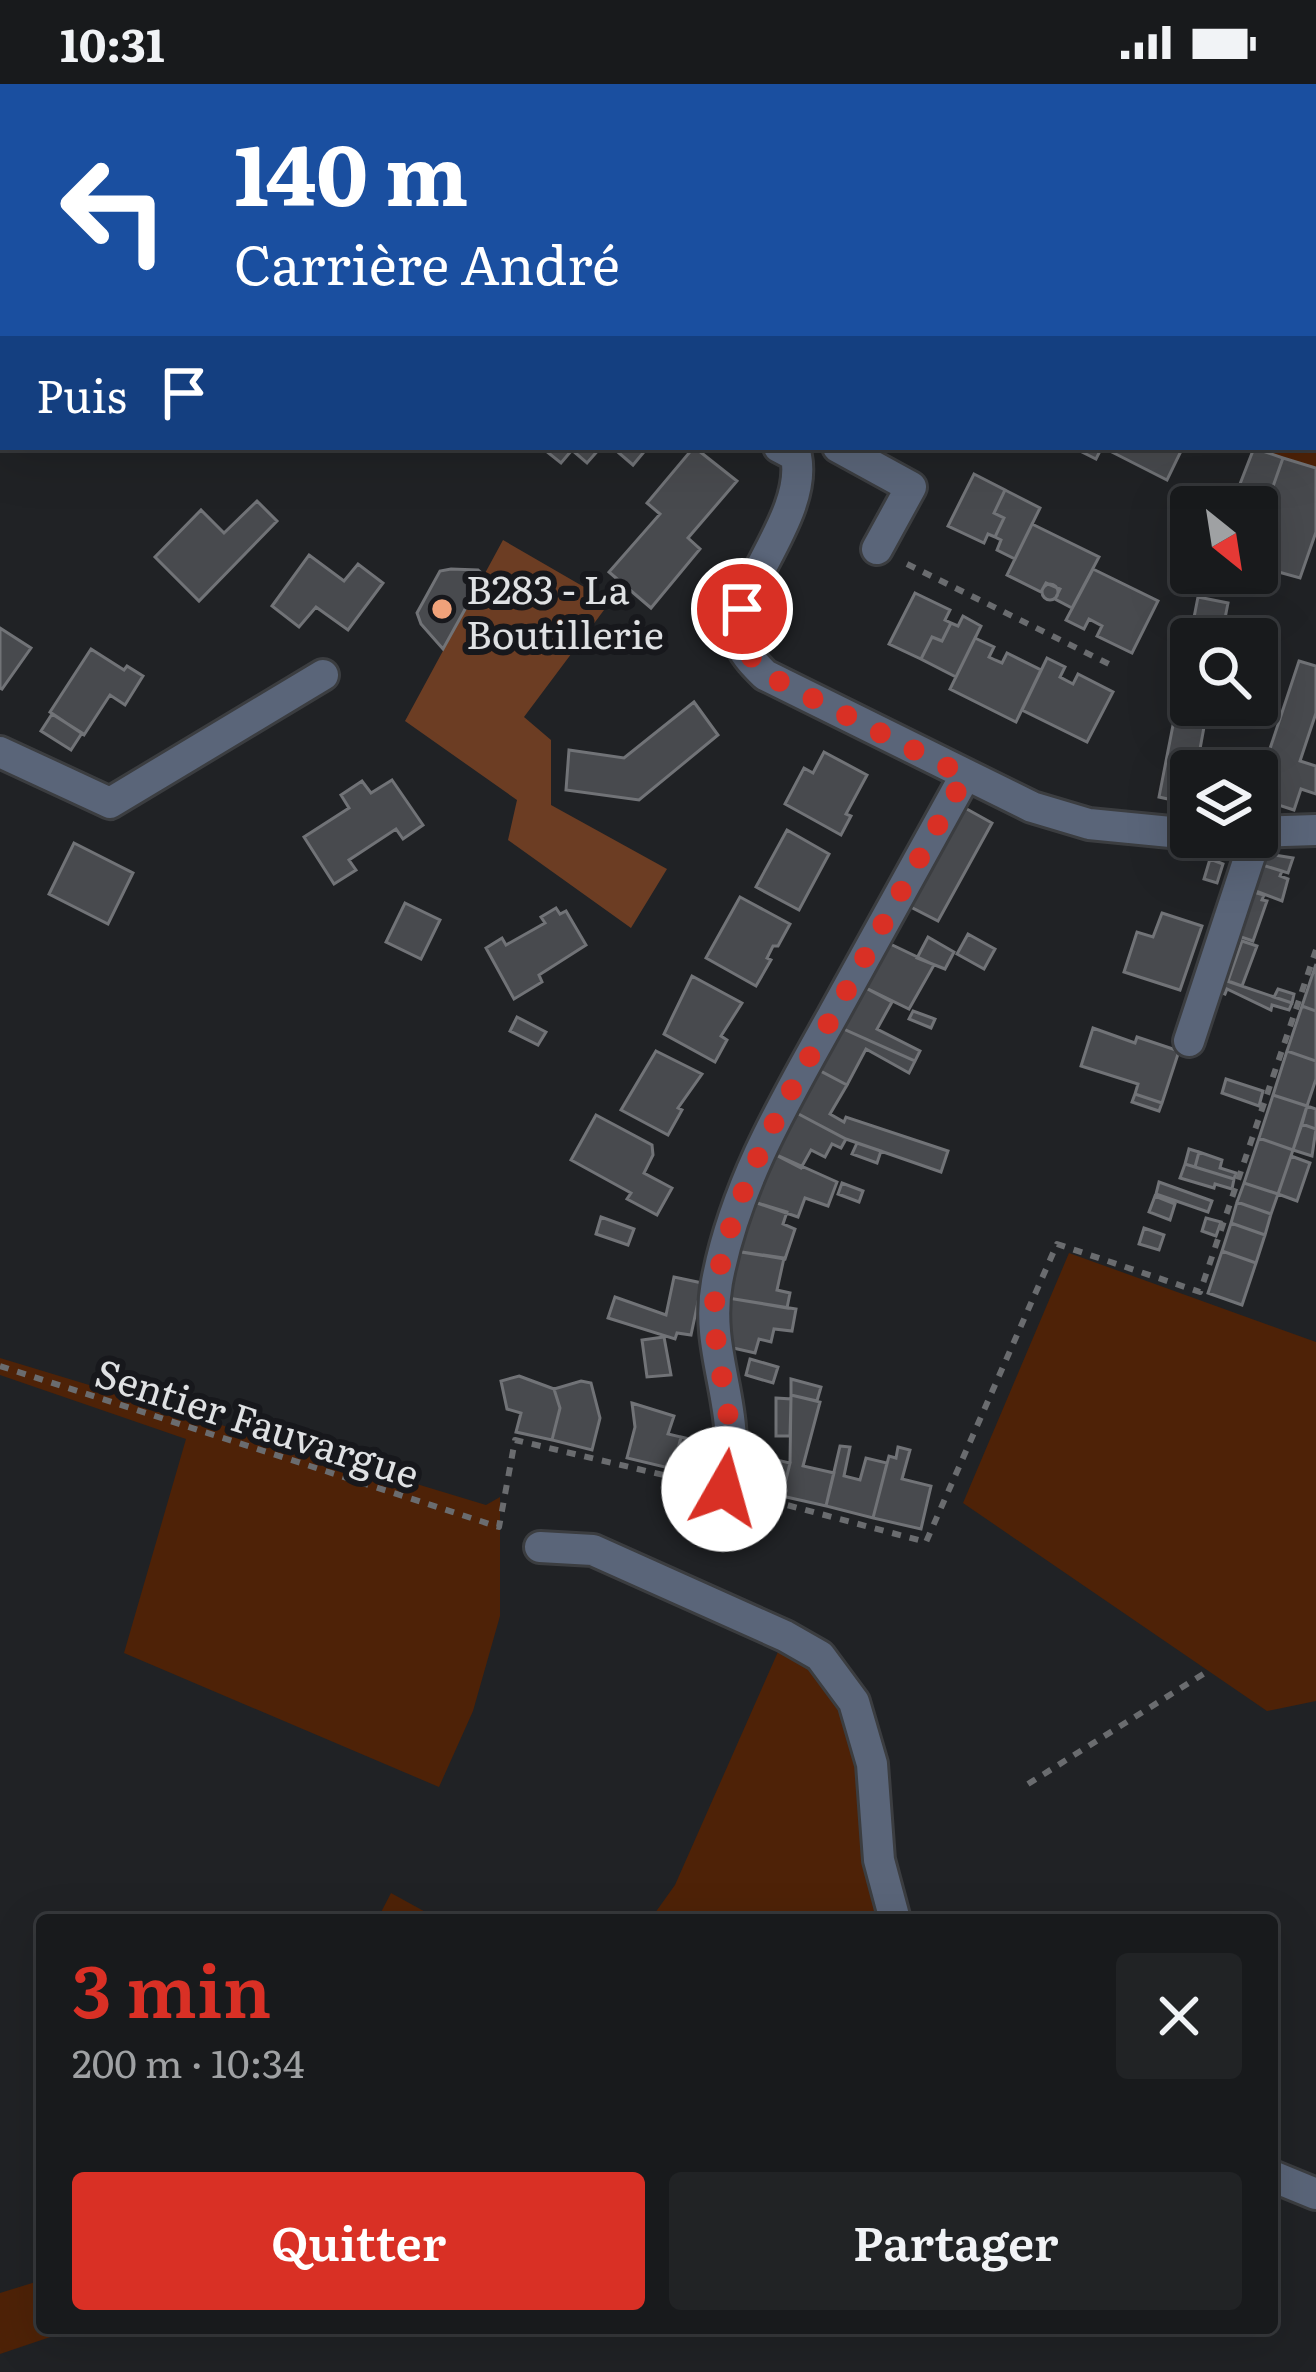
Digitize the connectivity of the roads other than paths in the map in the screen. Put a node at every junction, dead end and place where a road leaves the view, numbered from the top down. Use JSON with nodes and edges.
{"nodes":[{"id":1,"x":840,"y":450,"type":"edge"},
{"id":2,"x":787,"y":452,"type":"edge"},
{"id":3,"x":877,"y":549,"type":"road end"},
{"id":4,"x":322,"y":675,"type":"dead end"},
{"id":5,"x":0,"y":752,"type":"edge"},
{"id":6,"x":965,"y":776,"type":"junction"},
{"id":7,"x":1316,"y":830,"type":"edge"},
{"id":8,"x":1278,"y":832,"type":"edge"},
{"id":9,"x":1170,"y":833,"type":"edge"},
{"id":10,"x":1249,"y":858,"type":"edge"},
{"id":11,"x":1189,"y":1041,"type":"dead end"},
{"id":12,"x":724,"y":1489,"type":"road end"},
{"id":13,"x":540,"y":1547,"type":"dead end"},
{"id":14,"x":893,"y":1914,"type":"edge"},
{"id":15,"x":1278,"y":2178,"type":"edge"},
{"id":16,"x":1316,"y":2194,"type":"edge"}],
"edges":[{"from":1,"to":3,"type":"street"},
{"from":2,"to":6,"type":"street"},
{"from":4,"to":5,"type":"street"},
{"from":6,"to":9,"type":"street"},
{"from":6,"to":12,"type":"street"},
{"from":7,"to":8,"type":"street"},
{"from":10,"to":11,"type":"street"},
{"from":13,"to":14,"type":"street"},
{"from":15,"to":16,"type":"street"}]}
